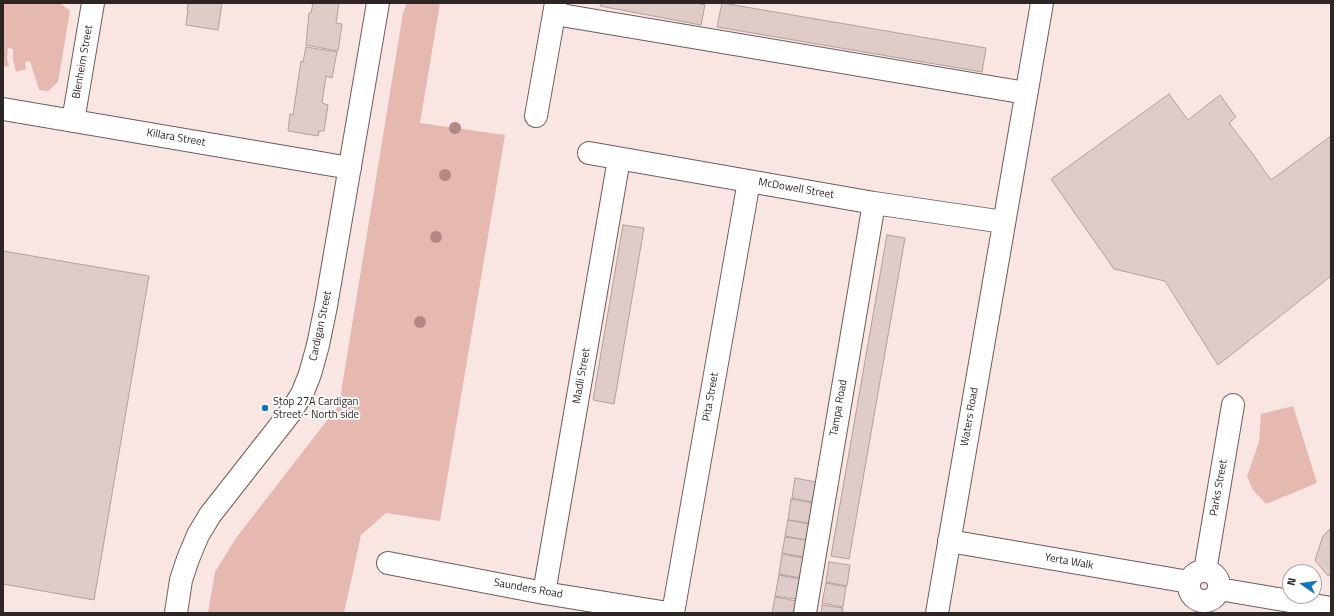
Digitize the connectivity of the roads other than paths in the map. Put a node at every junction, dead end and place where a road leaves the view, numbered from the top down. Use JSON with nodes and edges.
{"nodes":[{"id":1,"x":93,"y":3,"type":"edge"},
{"id":2,"x":378,"y":3,"type":"edge"},
{"id":3,"x":1042,"y":3,"type":"edge"},
{"id":4,"x":556,"y":9,"type":"edge"},
{"id":5,"x":1026,"y":93,"type":"junction"},
{"id":6,"x":3,"y":109,"type":"edge"},
{"id":7,"x":536,"y":116,"type":"dead end"},
{"id":8,"x":73,"y":121,"type":"junction"},
{"id":9,"x":589,"y":153,"type":"dead end"},
{"id":10,"x":619,"y":158,"type":"junction"},
{"id":11,"x":350,"y":168,"type":"junction"},
{"id":12,"x":749,"y":181,"type":"junction"},
{"id":13,"x":874,"y":203,"type":"junction"},
{"id":14,"x":1004,"y":222,"type":"junction"},
{"id":15,"x":1233,"y":405,"type":"dead end"},
{"id":16,"x":949,"y":541,"type":"junction"},
{"id":17,"x":388,"y":563,"type":"dead end"},
{"id":18,"x":1197,"y":576,"type":"junction"},
{"id":19,"x":544,"y":593,"type":"junction"},
{"id":20,"x":1207,"y":601,"type":"edge"},
{"id":21,"x":1331,"y":608,"type":"edge"},
{"id":22,"x":176,"y":613,"type":"edge"},
{"id":23,"x":668,"y":613,"type":"edge"},
{"id":24,"x":673,"y":613,"type":"edge"},
{"id":25,"x":805,"y":613,"type":"edge"},
{"id":26,"x":937,"y":613,"type":"edge"}],
"edges":[{"from":1,"to":8,"type":"street","name":"Blenheim Street"},
{"from":2,"to":11,"type":"street","name":"Cardigan Street"},
{"from":3,"to":5,"type":"street","name":"Waters Road"},
{"from":4,"to":5,"type":"street"},
{"from":4,"to":7,"type":"street"},
{"from":5,"to":14,"type":"street","name":"Waters Road"},
{"from":6,"to":8,"type":"street","name":"Killara Street"},
{"from":8,"to":11,"type":"street","name":"Killara Street"},
{"from":9,"to":10,"type":"street","name":"McDowell Street"},
{"from":10,"to":12,"type":"street","name":"McDowell Street"},
{"from":10,"to":19,"type":"street","name":"Madli Street"},
{"from":11,"to":22,"type":"street","name":"Cardigan Street"},
{"from":12,"to":13,"type":"street","name":"McDowell Street"},
{"from":12,"to":24,"type":"street","name":"Pita Street"},
{"from":13,"to":14,"type":"street","name":"McDowell Street"},
{"from":13,"to":25,"type":"street","name":"Tampa Road"},
{"from":14,"to":16,"type":"street","name":"Waters Road"},
{"from":15,"to":18,"type":"street","name":"Parks Street"},
{"from":16,"to":18,"type":"street","name":"Yerta Walk"},
{"from":16,"to":26,"type":"street","name":"Waters Road"},
{"from":17,"to":19,"type":"street","name":"Saunders Road"},
{"from":18,"to":20,"type":"street"},
{"from":19,"to":23,"type":"street","name":"Saunders Road"},
{"from":20,"to":21,"type":"street"}]}
